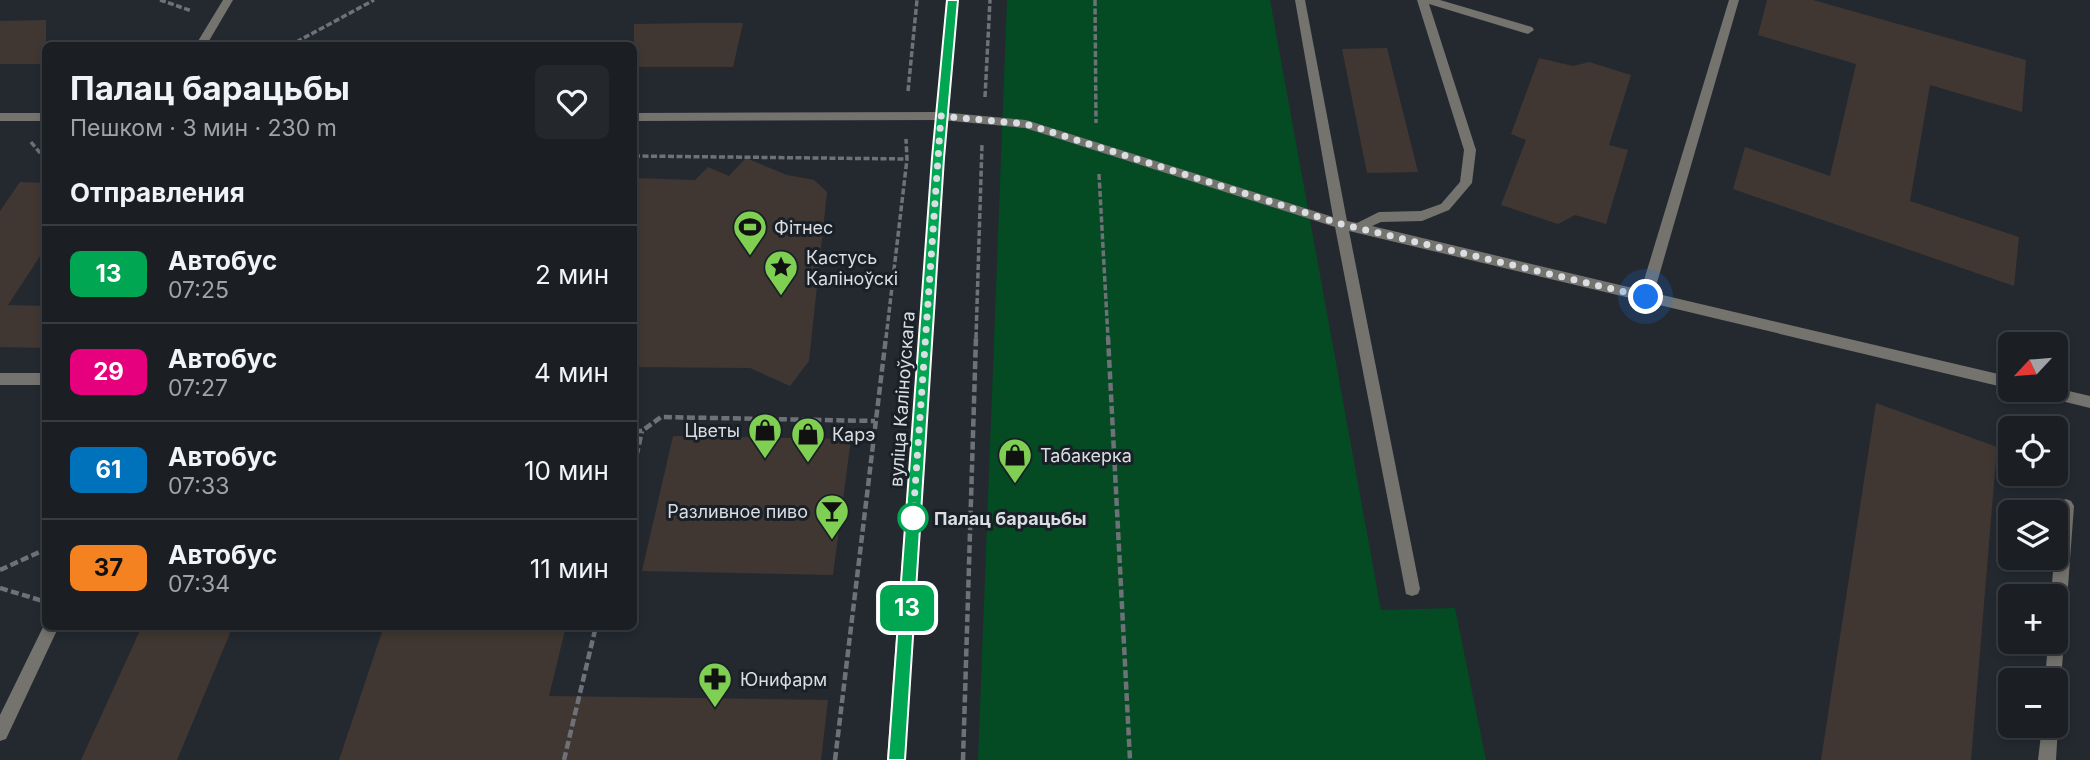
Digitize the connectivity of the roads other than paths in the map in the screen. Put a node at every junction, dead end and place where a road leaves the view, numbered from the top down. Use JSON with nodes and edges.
{"nodes":[{"id":1,"x":228,"y":0,"type":"edge"},
{"id":2,"x":952,"y":0,"type":"edge"},
{"id":3,"x":1300,"y":0,"type":"edge"},
{"id":4,"x":1422,"y":0,"type":"edge"},
{"id":5,"x":1428,"y":0,"type":"edge"},
{"id":6,"x":1734,"y":0,"type":"edge"},
{"id":7,"x":1528,"y":30,"type":"dead end"},
{"id":8,"x":202,"y":42,"type":"edge"},
{"id":9,"x":941,"y":116,"type":"junction"},
{"id":10,"x":0,"y":117,"type":"edge"},
{"id":11,"x":42,"y":117,"type":"edge"},
{"id":12,"x":637,"y":117,"type":"edge"},
{"id":13,"x":1341,"y":224,"type":"junction"},
{"id":14,"x":1359,"y":228,"type":"junction"},
{"id":15,"x":1646,"y":297,"type":"junction"},
{"id":16,"x":0,"y":379,"type":"edge"},
{"id":17,"x":42,"y":379,"type":"edge"},
{"id":18,"x":1998,"y":380,"type":"edge"},
{"id":19,"x":2068,"y":397,"type":"edge"},
{"id":20,"x":2090,"y":402,"type":"edge"},
{"id":21,"x":1412,"y":589,"type":"dead end"},
{"id":22,"x":49,"y":630,"type":"edge"},
{"id":23,"x":0,"y":733,"type":"edge"},
{"id":24,"x":2049,"y":738,"type":"edge"},
{"id":25,"x":896,"y":760,"type":"edge"},
{"id":26,"x":2047,"y":760,"type":"edge"}],
"edges":[{"from":1,"to":8,"type":"street"},
{"from":2,"to":9,"type":"main road","name":"вуліца Каліноўскага"},
{"from":3,"to":13,"type":"street"},
{"from":4,"to":14,"type":"street"},
{"from":5,"to":7,"type":"street"},
{"from":6,"to":15,"type":"street"},
{"from":9,"to":12,"type":"street"},
{"from":9,"to":13,"type":"street"},
{"from":9,"to":25,"type":"main road","name":"вуліца Каліноўскага"},
{"from":10,"to":11,"type":"street"},
{"from":13,"to":14,"type":"street"},
{"from":13,"to":21,"type":"street"},
{"from":14,"to":15,"type":"street"},
{"from":15,"to":18,"type":"street"},
{"from":16,"to":17,"type":"street"},
{"from":19,"to":20,"type":"street"},
{"from":22,"to":23,"type":"street"},
{"from":24,"to":26,"type":"street"}]}
